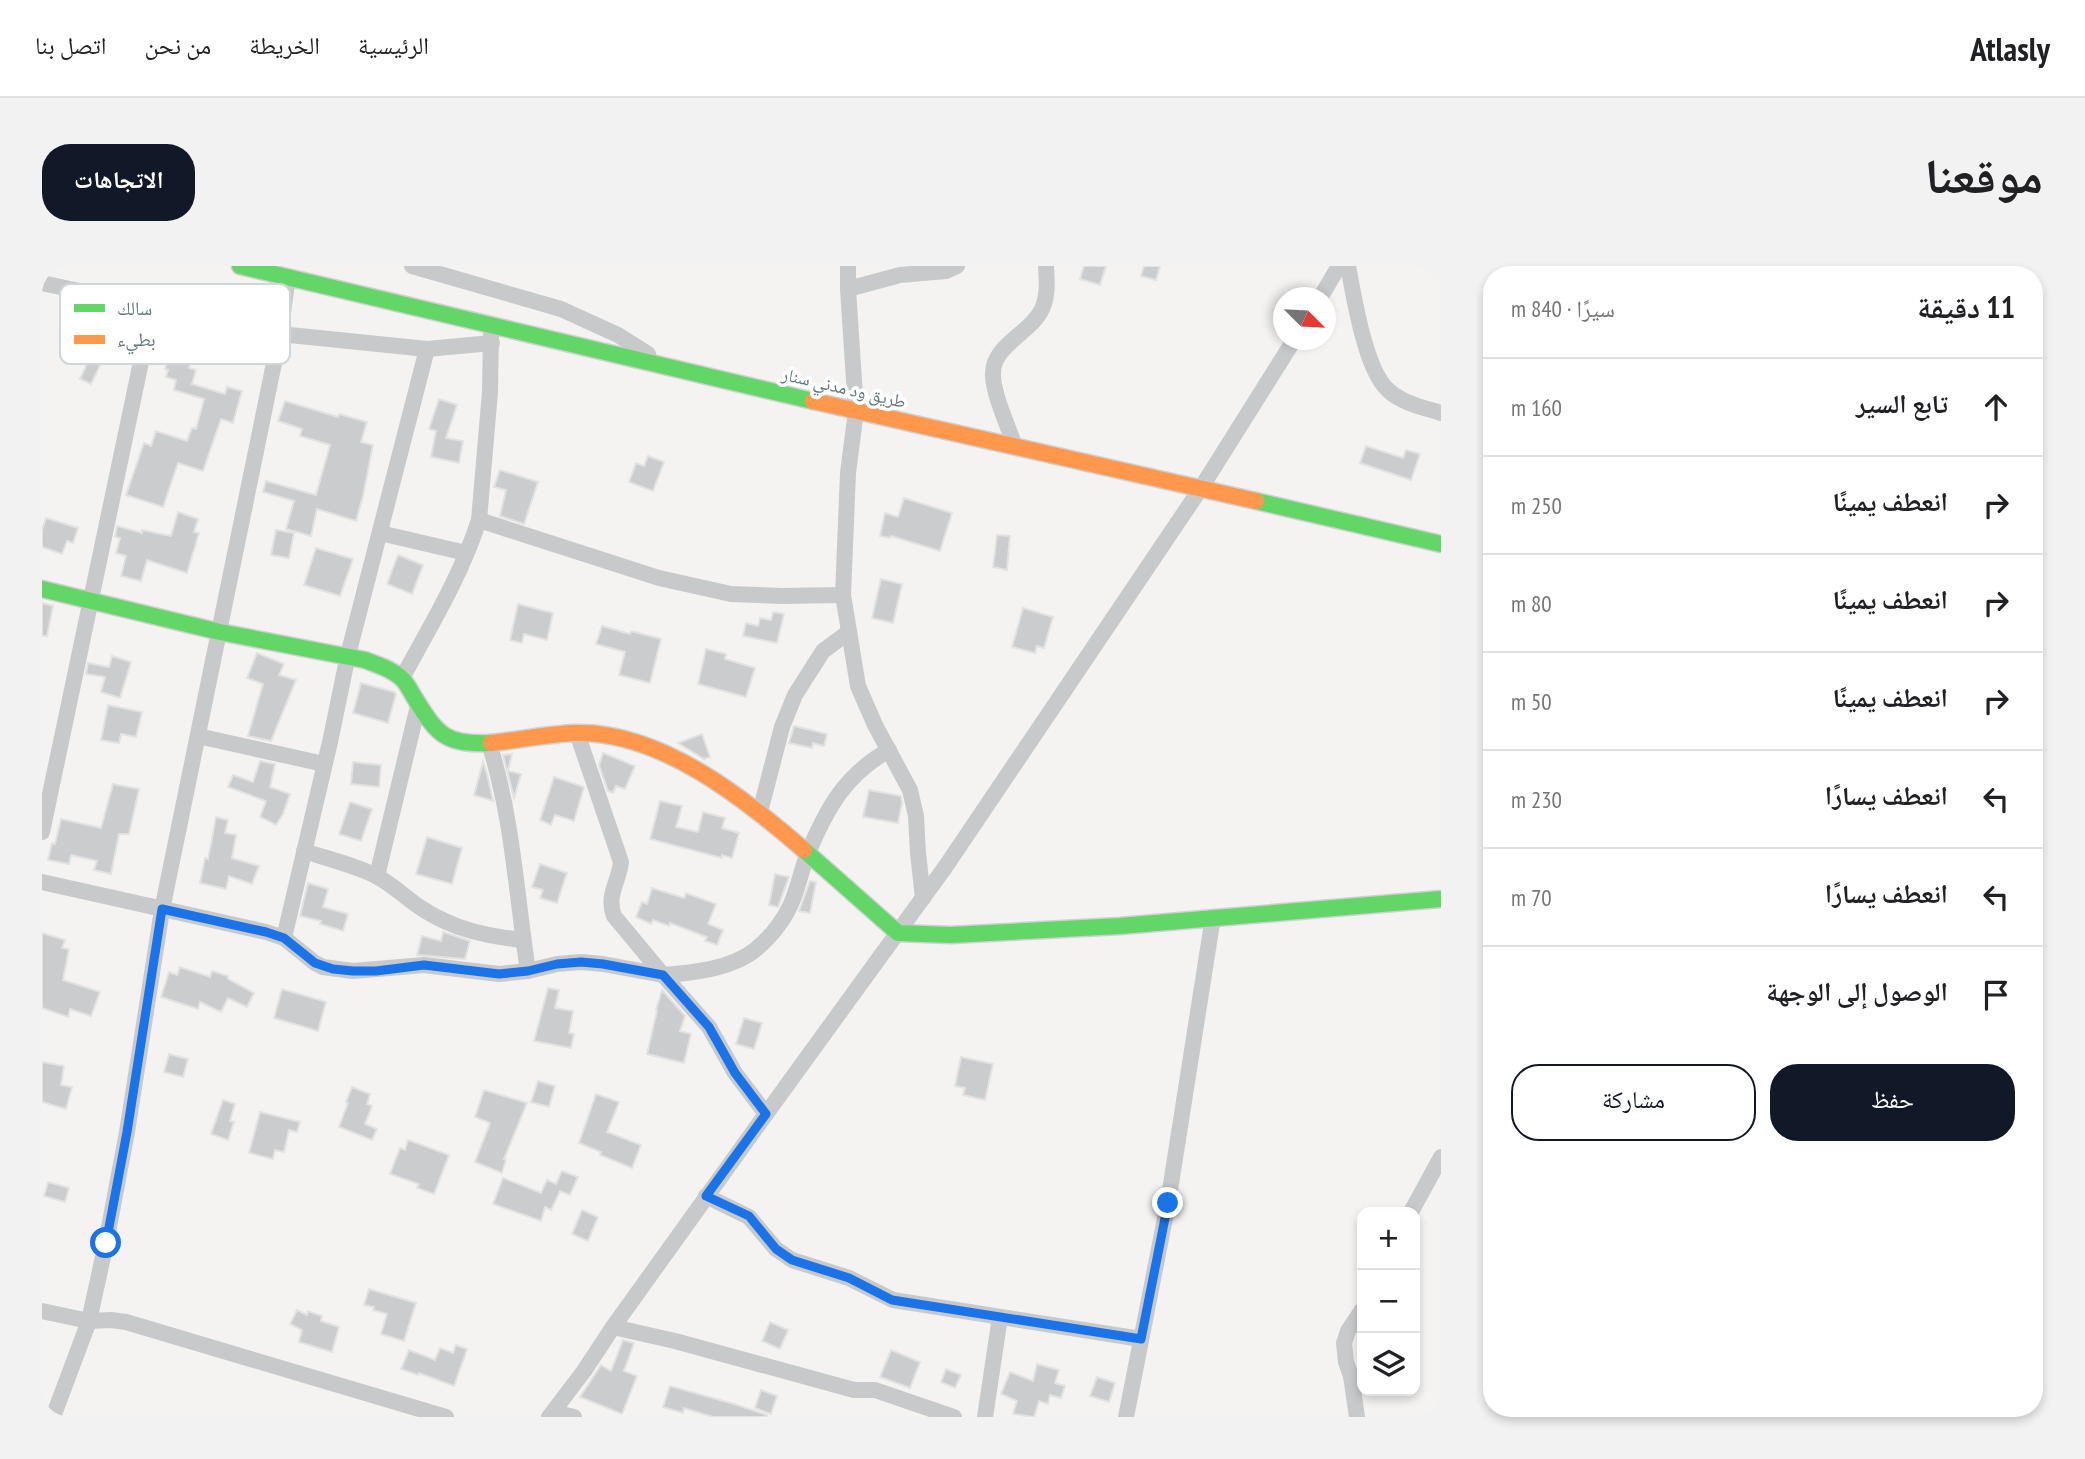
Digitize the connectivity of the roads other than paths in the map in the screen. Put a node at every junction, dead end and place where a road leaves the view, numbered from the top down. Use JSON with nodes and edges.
{"nodes":[{"id":1,"x":240,"y":266,"type":"edge"},
{"id":2,"x":412,"y":266,"type":"edge"},
{"id":3,"x":848,"y":266,"type":"edge"},
{"id":4,"x":957,"y":266,"type":"edge"},
{"id":5,"x":1046,"y":266,"type":"edge"},
{"id":6,"x":1339,"y":266,"type":"edge"},
{"id":7,"x":1348,"y":266,"type":"edge"},
{"id":8,"x":460,"y":273,"type":"edge"},
{"id":9,"x":288,"y":277,"type":"junction"},
{"id":10,"x":42,"y":282,"type":"edge"},
{"id":11,"x":287,"y":284,"type":"edge"},
{"id":12,"x":60,"y":286,"type":"edge"},
{"id":13,"x":1327,"y":287,"type":"edge"},
{"id":14,"x":848,"y":289,"type":"junction"},
{"id":15,"x":491,"y":325,"type":"junction"},
{"id":16,"x":290,"y":335,"type":"edge"},
{"id":17,"x":492,"y":344,"type":"junction"},
{"id":18,"x":427,"y":349,"type":"junction"},
{"id":19,"x":1288,"y":350,"type":"edge"},
{"id":20,"x":141,"y":364,"type":"edge"},
{"id":21,"x":274,"y":364,"type":"edge"},
{"id":22,"x":669,"y":367,"type":"junction"},
{"id":23,"x":856,"y":411,"type":"junction"},
{"id":24,"x":1441,"y":412,"type":"edge"},
{"id":25,"x":1016,"y":447,"type":"junction"},
{"id":26,"x":1201,"y":488,"type":"junction"},
{"id":27,"x":479,"y":520,"type":"junction"},
{"id":28,"x":380,"y":533,"type":"junction"},
{"id":29,"x":1441,"y":544,"type":"edge"},
{"id":30,"x":466,"y":553,"type":"junction"},
{"id":31,"x":42,"y":589,"type":"edge"},
{"id":32,"x":843,"y":595,"type":"junction"},
{"id":33,"x":90,"y":601,"type":"junction"},
{"id":34,"x":220,"y":632,"type":"junction"},
{"id":35,"x":849,"y":632,"type":"junction"},
{"id":36,"x":348,"y":655,"type":"junction"},
{"id":37,"x":402,"y":678,"type":"junction"},
{"id":38,"x":418,"y":706,"type":"junction"},
{"id":39,"x":577,"y":733,"type":"junction"},
{"id":40,"x":198,"y":736,"type":"junction"},
{"id":41,"x":489,"y":743,"type":"junction"},
{"id":42,"x":888,"y":750,"type":"junction"},
{"id":43,"x":324,"y":764,"type":"junction"},
{"id":44,"x":760,"y":812,"type":"junction"},
{"id":45,"x":42,"y":832,"type":"edge"},
{"id":46,"x":304,"y":851,"type":"junction"},
{"id":47,"x":808,"y":854,"type":"junction"},
{"id":48,"x":376,"y":876,"type":"junction"},
{"id":49,"x":42,"y":882,"type":"edge"},
{"id":50,"x":923,"y":898,"type":"junction"},
{"id":51,"x":1441,"y":899,"type":"edge"},
{"id":52,"x":162,"y":909,"type":"junction"},
{"id":53,"x":1213,"y":917,"type":"junction"},
{"id":54,"x":898,"y":933,"type":"junction"},
{"id":55,"x":284,"y":938,"type":"junction"},
{"id":56,"x":523,"y":940,"type":"junction"},
{"id":57,"x":528,"y":971,"type":"junction"},
{"id":58,"x":663,"y":975,"type":"junction"},
{"id":59,"x":766,"y":1114,"type":"junction"},
{"id":60,"x":1441,"y":1157,"type":"edge"},
{"id":61,"x":706,"y":1196,"type":"junction"},
{"id":62,"x":1413,"y":1207,"type":"edge"},
{"id":63,"x":42,"y":1311,"type":"edge"},
{"id":64,"x":1000,"y":1317,"type":"junction"},
{"id":65,"x":1357,"y":1318,"type":"edge"},
{"id":66,"x":89,"y":1321,"type":"junction"},
{"id":67,"x":613,"y":1327,"type":"junction"},
{"id":68,"x":1141,"y":1339,"type":"junction"},
{"id":69,"x":551,"y":1415,"type":"edge"},
{"id":70,"x":53,"y":1417,"type":"edge"},
{"id":71,"x":446,"y":1417,"type":"edge"},
{"id":72,"x":575,"y":1417,"type":"edge"},
{"id":73,"x":954,"y":1417,"type":"edge"},
{"id":74,"x":985,"y":1417,"type":"edge"},
{"id":75,"x":1126,"y":1417,"type":"edge"},
{"id":76,"x":1357,"y":1417,"type":"edge"}],
"edges":[{"from":1,"to":9,"type":"main road","name":"طريق ود مدني سنار"},
{"from":2,"to":8,"type":"street"},
{"from":3,"to":14,"type":"street"},
{"from":4,"to":14,"type":"street"},
{"from":5,"to":25,"type":"street"},
{"from":6,"to":13,"type":"street"},
{"from":7,"to":24,"type":"street"},
{"from":8,"to":22,"type":"street"},
{"from":9,"to":11,"type":"street"},
{"from":9,"to":15,"type":"main road","name":"طريق ود مدني سنار"},
{"from":10,"to":12,"type":"street"},
{"from":14,"to":23,"type":"street"},
{"from":15,"to":17,"type":"street"},
{"from":15,"to":22,"type":"main road","name":"طريق ود مدني سنار"},
{"from":16,"to":18,"type":"street"},
{"from":17,"to":18,"type":"street"},
{"from":17,"to":27,"type":"street"},
{"from":18,"to":28,"type":"street"},
{"from":19,"to":26,"type":"street"},
{"from":20,"to":33,"type":"street"},
{"from":21,"to":34,"type":"street"},
{"from":22,"to":23,"type":"main road","name":"طريق ود مدني سنار"},
{"from":23,"to":25,"type":"main road","name":"طريق ود مدني سنار"},
{"from":23,"to":32,"type":"street"},
{"from":25,"to":26,"type":"main road","name":"طريق ود مدني سنار"},
{"from":26,"to":29,"type":"main road","name":"طريق ود مدني سنار"},
{"from":26,"to":50,"type":"street"},
{"from":27,"to":30,"type":"street"},
{"from":27,"to":32,"type":"street"},
{"from":28,"to":30,"type":"street"},
{"from":28,"to":36,"type":"street"},
{"from":30,"to":37,"type":"street"},
{"from":31,"to":33,"type":"main road"},
{"from":32,"to":35,"type":"street"},
{"from":33,"to":34,"type":"main road"},
{"from":33,"to":45,"type":"street"},
{"from":34,"to":36,"type":"main road"},
{"from":34,"to":40,"type":"street"},
{"from":35,"to":42,"type":"street"},
{"from":35,"to":44,"type":"street"},
{"from":36,"to":37,"type":"main road"},
{"from":36,"to":43,"type":"street"},
{"from":37,"to":38,"type":"main road"},
{"from":38,"to":41,"type":"main road"},
{"from":38,"to":48,"type":"street"},
{"from":39,"to":41,"type":"main road"},
{"from":39,"to":44,"type":"main road"},
{"from":39,"to":58,"type":"street"},
{"from":40,"to":43,"type":"street"},
{"from":40,"to":52,"type":"street"},
{"from":41,"to":56,"type":"street"},
{"from":42,"to":47,"type":"street"},
{"from":42,"to":50,"type":"street"},
{"from":43,"to":46,"type":"street"},
{"from":44,"to":47,"type":"main road"},
{"from":46,"to":48,"type":"street"},
{"from":46,"to":55,"type":"street"},
{"from":47,"to":54,"type":"main road"},
{"from":47,"to":58,"type":"street"},
{"from":48,"to":56,"type":"street"},
{"from":49,"to":52,"type":"street"},
{"from":50,"to":54,"type":"street"},
{"from":51,"to":53,"type":"main road"},
{"from":52,"to":55,"type":"street"},
{"from":52,"to":66,"type":"street"},
{"from":53,"to":54,"type":"main road"},
{"from":53,"to":68,"type":"street"},
{"from":54,"to":59,"type":"street"},
{"from":55,"to":57,"type":"street"},
{"from":56,"to":57,"type":"street"},
{"from":57,"to":58,"type":"street"},
{"from":58,"to":59,"type":"street"},
{"from":59,"to":61,"type":"street"},
{"from":60,"to":62,"type":"street"},
{"from":61,"to":64,"type":"street"},
{"from":61,"to":67,"type":"street"},
{"from":63,"to":66,"type":"street"},
{"from":64,"to":68,"type":"street"},
{"from":64,"to":74,"type":"street"},
{"from":65,"to":76,"type":"street"},
{"from":66,"to":70,"type":"street"},
{"from":66,"to":71,"type":"street"},
{"from":67,"to":69,"type":"street"},
{"from":67,"to":73,"type":"street"},
{"from":68,"to":75,"type":"street"},
{"from":69,"to":72,"type":"street"}]}
